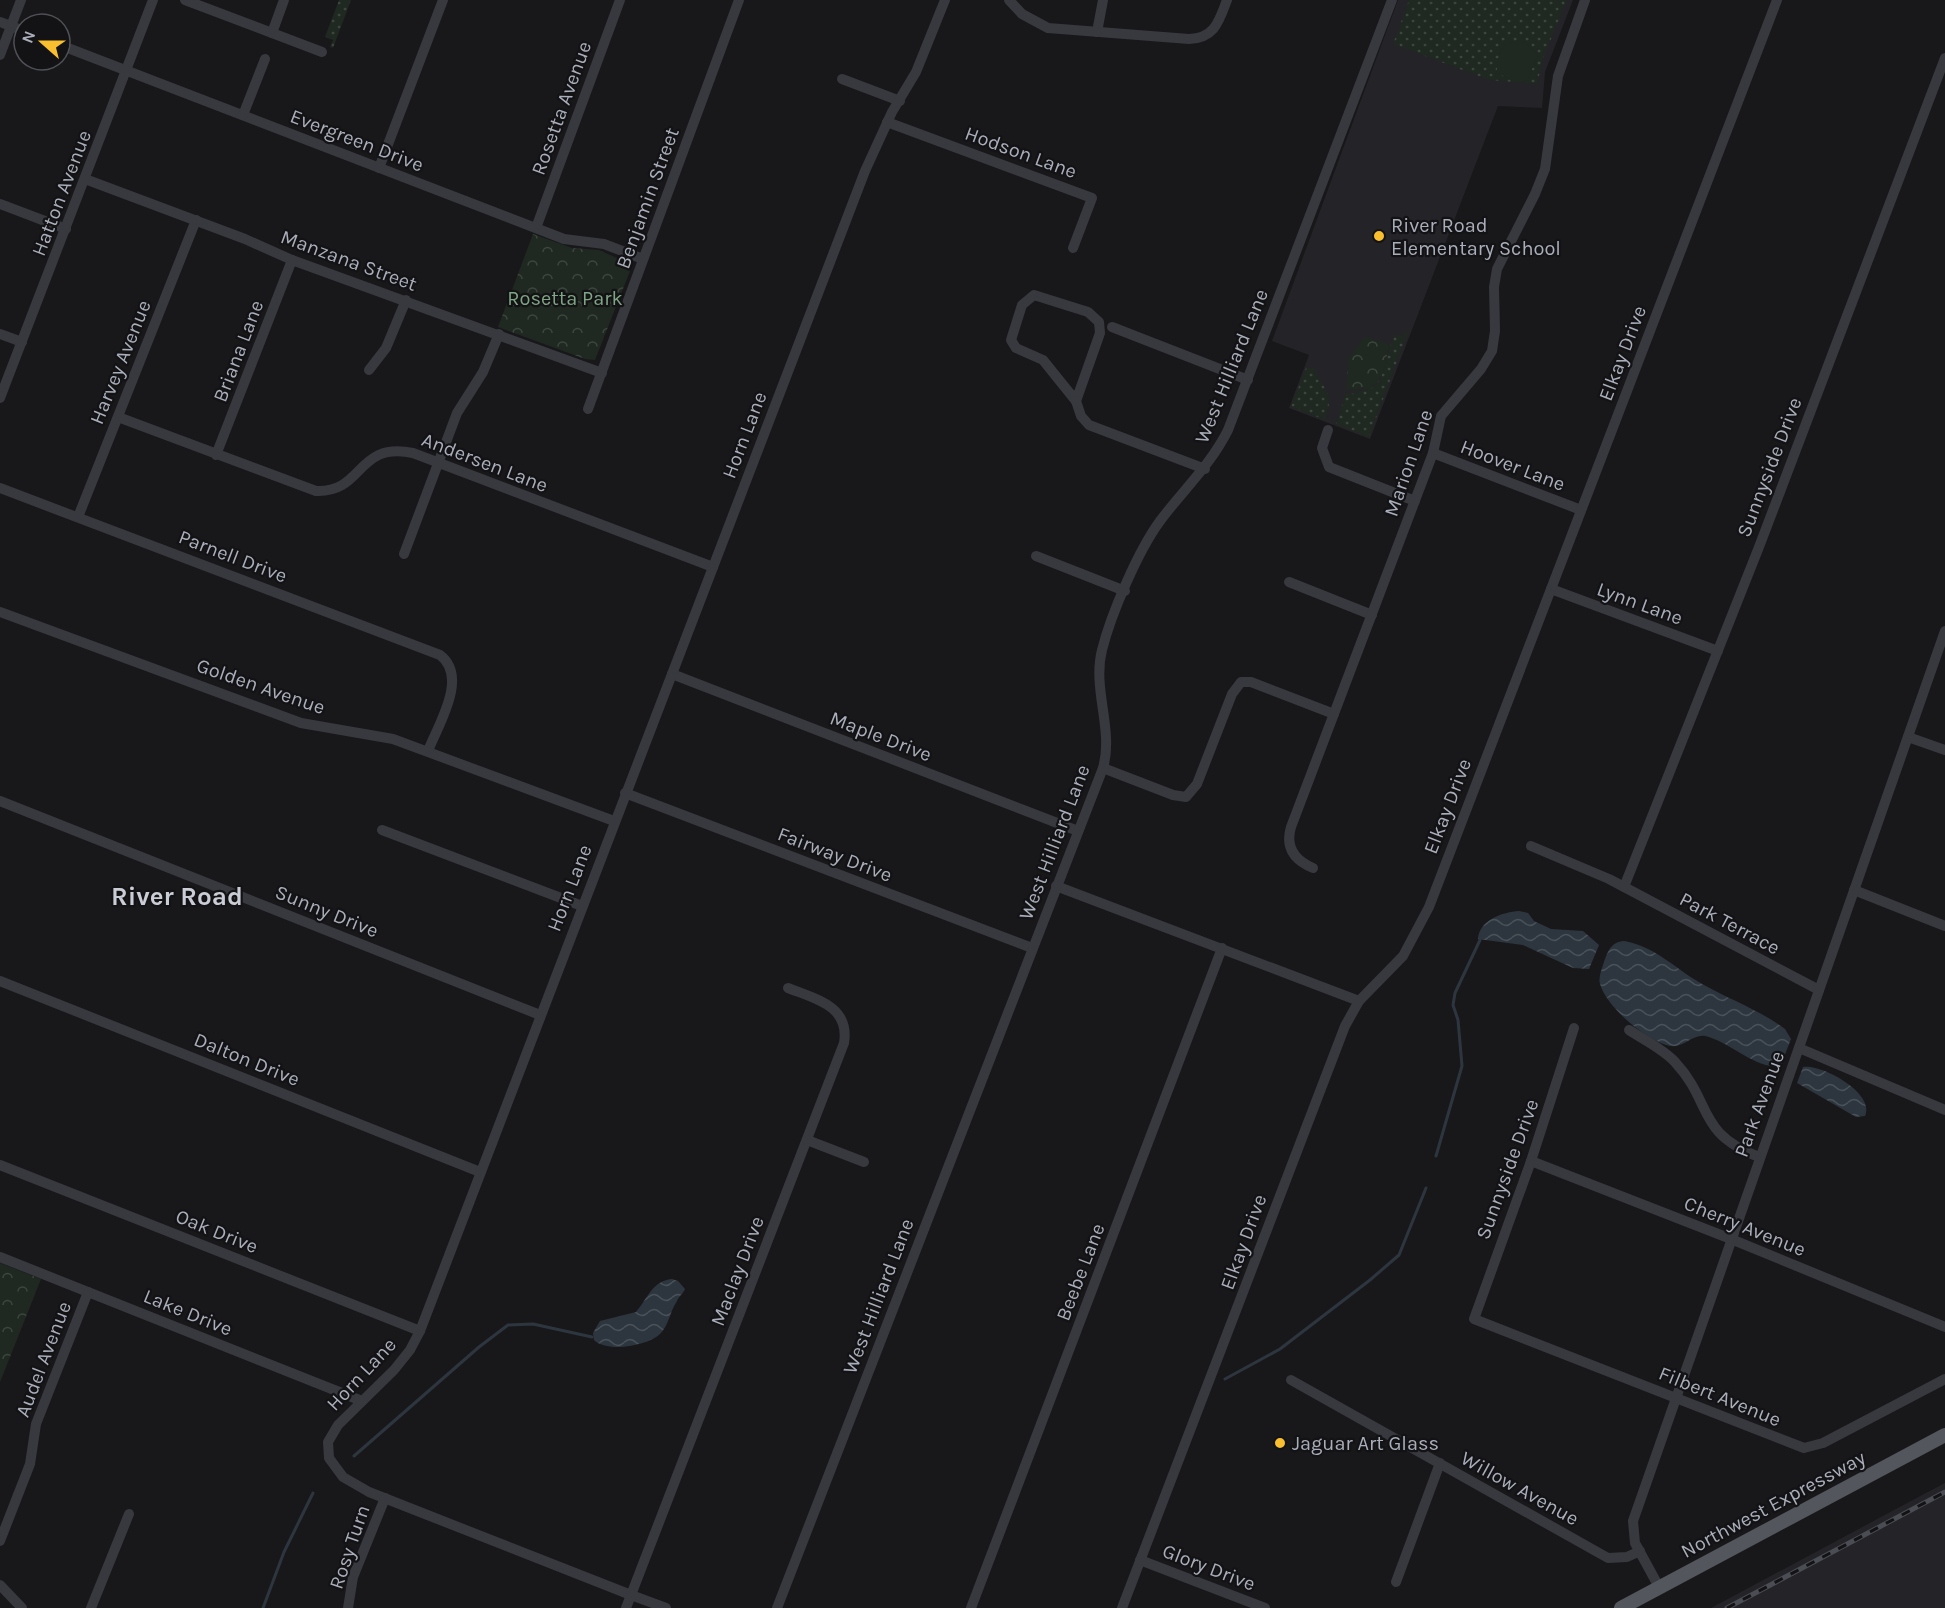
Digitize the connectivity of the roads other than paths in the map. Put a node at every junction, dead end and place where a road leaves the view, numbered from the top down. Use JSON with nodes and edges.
{"nodes":[{"id":1,"x":21,"y":0,"type":"edge"},
{"id":2,"x":153,"y":0,"type":"edge"},
{"id":3,"x":185,"y":0,"type":"edge"},
{"id":4,"x":284,"y":0,"type":"edge"},
{"id":5,"x":443,"y":0,"type":"edge"},
{"id":6,"x":620,"y":0,"type":"edge"},
{"id":7,"x":739,"y":0,"type":"edge"},
{"id":8,"x":945,"y":0,"type":"edge"},
{"id":9,"x":1009,"y":0,"type":"edge"},
{"id":10,"x":1103,"y":0,"type":"edge"},
{"id":11,"x":1227,"y":0,"type":"edge"},
{"id":12,"x":1392,"y":0,"type":"edge"},
{"id":13,"x":1585,"y":0,"type":"edge"},
{"id":14,"x":1777,"y":0,"type":"edge"},
{"id":15,"x":0,"y":22,"type":"edge"},
{"id":16,"x":11,"y":26,"type":"junction"},
{"id":17,"x":1097,"y":32,"type":"junction"},
{"id":18,"x":272,"y":33,"type":"junction"},
{"id":19,"x":72,"y":49,"type":"edge"},
{"id":20,"x":322,"y":52,"type":"dead end"},
{"id":21,"x":0,"y":55,"type":"edge"},
{"id":22,"x":1945,"y":58,"type":"edge"},
{"id":23,"x":265,"y":59,"type":"dead end"},
{"id":24,"x":127,"y":70,"type":"junction"},
{"id":25,"x":842,"y":79,"type":"dead end"},
{"id":26,"x":900,"y":101,"type":"junction"},
{"id":27,"x":243,"y":115,"type":"junction"},
{"id":28,"x":887,"y":122,"type":"junction"},
{"id":29,"x":379,"y":168,"type":"junction"},
{"id":30,"x":85,"y":179,"type":"junction"},
{"id":31,"x":0,"y":204,"type":"edge"},
{"id":32,"x":196,"y":220,"type":"junction"},
{"id":33,"x":536,"y":228,"type":"junction"},
{"id":34,"x":66,"y":229,"type":"junction"},
{"id":35,"x":1073,"y":248,"type":"dead end"},
{"id":36,"x":643,"y":259,"type":"junction"},
{"id":37,"x":292,"y":260,"type":"junction"},
{"id":38,"x":406,"y":300,"type":"junction"},
{"id":39,"x":1112,"y":327,"type":"dead end"},
{"id":40,"x":0,"y":334,"type":"edge"},
{"id":41,"x":498,"y":334,"type":"junction"},
{"id":42,"x":22,"y":342,"type":"junction"},
{"id":43,"x":369,"y":370,"type":"dead end"},
{"id":44,"x":602,"y":373,"type":"junction"},
{"id":45,"x":1248,"y":380,"type":"junction"},
{"id":46,"x":0,"y":398,"type":"edge"},
{"id":47,"x":1077,"y":401,"type":"junction"},
{"id":48,"x":588,"y":409,"type":"dead end"},
{"id":49,"x":118,"y":417,"type":"junction"},
{"id":50,"x":1328,"y":430,"type":"dead end"},
{"id":51,"x":1432,"y":453,"type":"junction"},
{"id":52,"x":216,"y":455,"type":"junction"},
{"id":53,"x":438,"y":463,"type":"junction"},
{"id":54,"x":1205,"y":469,"type":"junction"},
{"id":55,"x":0,"y":488,"type":"edge"},
{"id":56,"x":1415,"y":501,"type":"junction"},
{"id":57,"x":1581,"y":510,"type":"junction"},
{"id":58,"x":78,"y":517,"type":"junction"},
{"id":59,"x":404,"y":554,"type":"dead end"},
{"id":60,"x":1036,"y":556,"type":"dead end"},
{"id":61,"x":713,"y":567,"type":"junction"},
{"id":62,"x":1289,"y":582,"type":"dead end"},
{"id":63,"x":1551,"y":589,"type":"junction"},
{"id":64,"x":1125,"y":591,"type":"junction"},
{"id":65,"x":0,"y":612,"type":"edge"},
{"id":66,"x":1372,"y":615,"type":"junction"},
{"id":67,"x":1945,"y":631,"type":"edge"},
{"id":68,"x":1718,"y":651,"type":"junction"},
{"id":69,"x":672,"y":674,"type":"junction"},
{"id":70,"x":1334,"y":714,"type":"junction"},
{"id":71,"x":1908,"y":736,"type":"junction"},
{"id":72,"x":1945,"y":750,"type":"edge"},
{"id":73,"x":428,"y":752,"type":"junction"},
{"id":74,"x":1102,"y":768,"type":"junction"},
{"id":75,"x":625,"y":793,"type":"junction"},
{"id":76,"x":0,"y":801,"type":"edge"},
{"id":77,"x":614,"y":821,"type":"junction"},
{"id":78,"x":382,"y":830,"type":"dead end"},
{"id":79,"x":1078,"y":831,"type":"junction"},
{"id":80,"x":1531,"y":846,"type":"dead end"},
{"id":81,"x":1313,"y":868,"type":"dead end"},
{"id":82,"x":1056,"y":886,"type":"junction"},
{"id":83,"x":1624,"y":887,"type":"junction"},
{"id":84,"x":1854,"y":890,"type":"junction"},
{"id":85,"x":582,"y":906,"type":"junction"},
{"id":86,"x":1945,"y":926,"type":"edge"},
{"id":87,"x":1032,"y":948,"type":"junction"},
{"id":88,"x":1222,"y":948,"type":"junction"},
{"id":89,"x":0,"y":981,"type":"edge"},
{"id":90,"x":788,"y":988,"type":"dead end"},
{"id":91,"x":1819,"y":990,"type":"junction"},
{"id":92,"x":1359,"y":1001,"type":"junction"},
{"id":93,"x":540,"y":1015,"type":"junction"},
{"id":94,"x":1575,"y":1028,"type":"dead end"},
{"id":95,"x":1629,"y":1030,"type":"dead end"},
{"id":96,"x":1799,"y":1048,"type":"junction"},
{"id":97,"x":1945,"y":1110,"type":"edge"},
{"id":98,"x":807,"y":1140,"type":"junction"},
{"id":99,"x":1759,"y":1157,"type":"junction"},
{"id":100,"x":1532,"y":1161,"type":"junction"},
{"id":101,"x":864,"y":1162,"type":"dead end"},
{"id":102,"x":0,"y":1165,"type":"edge"},
{"id":103,"x":480,"y":1172,"type":"junction"},
{"id":104,"x":1731,"y":1239,"type":"junction"},
{"id":105,"x":0,"y":1257,"type":"edge"},
{"id":106,"x":88,"y":1292,"type":"junction"},
{"id":107,"x":1476,"y":1321,"type":"joint"},
{"id":108,"x":1945,"y":1327,"type":"edge"},
{"id":109,"x":420,"y":1331,"type":"junction"},
{"id":110,"x":1945,"y":1379,"type":"edge"},
{"id":111,"x":1291,"y":1380,"type":"dead end"},
{"id":112,"x":1676,"y":1398,"type":"junction"},
{"id":113,"x":362,"y":1401,"type":"junction"},
{"id":114,"x":1945,"y":1435,"type":"edge"},
{"id":115,"x":1440,"y":1463,"type":"junction"},
{"id":116,"x":385,"y":1498,"type":"junction"},
{"id":117,"x":129,"y":1514,"type":"dead end"},
{"id":118,"x":0,"y":1541,"type":"edge"},
{"id":119,"x":1640,"y":1551,"type":"junction"},
{"id":120,"x":1140,"y":1560,"type":"junction"},
{"id":121,"x":1396,"y":1582,"type":"dead end"},
{"id":122,"x":0,"y":1585,"type":"edge"},
{"id":123,"x":1659,"y":1587,"type":"junction"},
{"id":124,"x":631,"y":1595,"type":"junction"},
{"id":125,"x":22,"y":1608,"type":"edge"},
{"id":126,"x":92,"y":1608,"type":"edge"},
{"id":127,"x":348,"y":1608,"type":"edge"},
{"id":128,"x":626,"y":1608,"type":"edge"},
{"id":129,"x":666,"y":1608,"type":"edge"},
{"id":130,"x":777,"y":1608,"type":"edge"},
{"id":131,"x":971,"y":1608,"type":"edge"},
{"id":132,"x":1122,"y":1608,"type":"edge"},
{"id":133,"x":1265,"y":1608,"type":"edge"},
{"id":134,"x":1621,"y":1608,"type":"edge"}],
"edges":[{"from":1,"to":16,"type":"street"},
{"from":2,"to":24,"type":"street","name":"Hatton Avenue"},
{"from":3,"to":18,"type":"street"},
{"from":4,"to":18,"type":"street"},
{"from":5,"to":29,"type":"street"},
{"from":6,"to":33,"type":"street","name":"Rosetta Avenue"},
{"from":7,"to":36,"type":"street","name":"Benjamin Street"},
{"from":8,"to":26,"type":"street","name":"Horn Lane"},
{"from":9,"to":17,"type":"street"},
{"from":10,"to":17,"type":"street"},
{"from":11,"to":17,"type":"street"},
{"from":12,"to":45,"type":"street","name":"West Hilliard Lane"},
{"from":13,"to":51,"type":"street","name":"Marion Lane"},
{"from":14,"to":57,"type":"street","name":"Elkay Drive"},
{"from":15,"to":16,"type":"street"},
{"from":16,"to":21,"type":"street"},
{"from":18,"to":20,"type":"street"},
{"from":19,"to":24,"type":"street","name":"Evergreen Drive"},
{"from":22,"to":68,"type":"street","name":"Sunnyside Drive"},
{"from":23,"to":27,"type":"street"},
{"from":24,"to":27,"type":"street","name":"Evergreen Drive"},
{"from":24,"to":30,"type":"street","name":"Hatton Avenue"},
{"from":25,"to":26,"type":"street"},
{"from":26,"to":28,"type":"street","name":"Horn Lane"},
{"from":27,"to":29,"type":"street","name":"Evergreen Drive"},
{"from":28,"to":35,"type":"street","name":"Hodson Lane"},
{"from":28,"to":61,"type":"street","name":"Horn Lane"},
{"from":29,"to":33,"type":"street","name":"Evergreen Drive"},
{"from":30,"to":32,"type":"street","name":"Manzana Street"},
{"from":30,"to":34,"type":"street","name":"Hatton Avenue"},
{"from":31,"to":34,"type":"street"},
{"from":32,"to":37,"type":"street","name":"Manzana Street"},
{"from":32,"to":49,"type":"street","name":"Harvey Avenue"},
{"from":33,"to":36,"type":"street","name":"Evergreen Drive"},
{"from":34,"to":42,"type":"street","name":"Hatton Avenue"},
{"from":36,"to":44,"type":"street","name":"Benjamin Street"},
{"from":37,"to":38,"type":"street","name":"Manzana Street"},
{"from":37,"to":52,"type":"street","name":"Briana Lane"},
{"from":38,"to":41,"type":"street","name":"Manzana Street"},
{"from":38,"to":43,"type":"street"},
{"from":39,"to":45,"type":"street"},
{"from":40,"to":42,"type":"street"},
{"from":41,"to":44,"type":"street","name":"Manzana Street"},
{"from":41,"to":53,"type":"street"},
{"from":42,"to":46,"type":"street","name":"Hatton Avenue"},
{"from":44,"to":48,"type":"street","name":"Benjamin Street"},
{"from":45,"to":54,"type":"street","name":"West Hilliard Lane"},
{"from":47,"to":47,"type":"street"},
{"from":47,"to":54,"type":"street"},
{"from":49,"to":52,"type":"street","name":"Andersen Lane"},
{"from":49,"to":58,"type":"street","name":"Harvey Avenue"},
{"from":50,"to":56,"type":"street"},
{"from":51,"to":56,"type":"street","name":"Marion Lane"},
{"from":51,"to":57,"type":"street","name":"Hoover Lane"},
{"from":52,"to":53,"type":"street","name":"Andersen Lane"},
{"from":53,"to":59,"type":"street"},
{"from":53,"to":61,"type":"street","name":"Andersen Lane"},
{"from":54,"to":64,"type":"street","name":"West Hilliard Lane"},
{"from":55,"to":58,"type":"street","name":"Parnell Drive"},
{"from":56,"to":66,"type":"street","name":"Marion Lane"},
{"from":57,"to":63,"type":"street","name":"Elkay Drive"},
{"from":58,"to":73,"type":"street","name":"Parnell Drive"},
{"from":60,"to":64,"type":"street"},
{"from":61,"to":69,"type":"street","name":"Horn Lane"},
{"from":62,"to":66,"type":"street"},
{"from":63,"to":68,"type":"street","name":"Lynn Lane"},
{"from":63,"to":92,"type":"street","name":"Elkay Drive"},
{"from":64,"to":74,"type":"street","name":"West Hilliard Lane"},
{"from":65,"to":73,"type":"street","name":"Golden Avenue"},
{"from":66,"to":70,"type":"street","name":"Marion Lane"},
{"from":67,"to":71,"type":"street","name":"Park Avenue"},
{"from":68,"to":83,"type":"street","name":"Sunnyside Drive"},
{"from":69,"to":75,"type":"street","name":"Horn Lane"},
{"from":69,"to":79,"type":"street","name":"Maple Drive"},
{"from":70,"to":74,"type":"street"},
{"from":70,"to":81,"type":"street","name":"Marion Lane"},
{"from":71,"to":72,"type":"street"},
{"from":71,"to":84,"type":"street","name":"Park Avenue"},
{"from":73,"to":77,"type":"street","name":"Golden Avenue"},
{"from":74,"to":79,"type":"street","name":"West Hilliard Lane"},
{"from":75,"to":77,"type":"street","name":"Horn Lane"},
{"from":75,"to":87,"type":"street","name":"Fairway Drive"},
{"from":76,"to":93,"type":"street","name":"Sunny Drive"},
{"from":77,"to":85,"type":"street","name":"Horn Lane"},
{"from":78,"to":85,"type":"street"},
{"from":79,"to":82,"type":"street","name":"West Hilliard Lane"},
{"from":80,"to":83,"type":"street","name":"Park Terrace"},
{"from":82,"to":87,"type":"street","name":"West Hilliard Lane"},
{"from":82,"to":88,"type":"street"},
{"from":83,"to":91,"type":"street","name":"Park Terrace"},
{"from":84,"to":86,"type":"street"},
{"from":84,"to":91,"type":"street","name":"Park Avenue"},
{"from":85,"to":93,"type":"street","name":"Horn Lane"},
{"from":87,"to":130,"type":"street","name":"West Hilliard Lane"},
{"from":88,"to":92,"type":"street"},
{"from":88,"to":131,"type":"street","name":"Beebe Lane"},
{"from":89,"to":103,"type":"street","name":"Dalton Drive"},
{"from":90,"to":98,"type":"street","name":"Maclay Drive"},
{"from":91,"to":96,"type":"street","name":"Park Avenue"},
{"from":92,"to":120,"type":"street","name":"Elkay Drive"},
{"from":93,"to":103,"type":"street","name":"Horn Lane"},
{"from":94,"to":100,"type":"street","name":"Sunnyside Drive"},
{"from":95,"to":99,"type":"street"},
{"from":96,"to":97,"type":"street"},
{"from":96,"to":99,"type":"street","name":"Park Avenue"},
{"from":98,"to":101,"type":"street"},
{"from":98,"to":124,"type":"street","name":"Maclay Drive"},
{"from":99,"to":104,"type":"street","name":"Park Avenue"},
{"from":100,"to":104,"type":"street","name":"Cherry Avenue"},
{"from":100,"to":107,"type":"street","name":"Sunnyside Drive"},
{"from":102,"to":109,"type":"street","name":"Oak Drive"},
{"from":103,"to":109,"type":"street","name":"Horn Lane"},
{"from":104,"to":108,"type":"street","name":"Cherry Avenue"},
{"from":104,"to":112,"type":"street","name":"Park Avenue"},
{"from":105,"to":106,"type":"street","name":"Lake Drive"},
{"from":106,"to":113,"type":"street","name":"Lake Drive"},
{"from":106,"to":118,"type":"street","name":"Audel Avenue"},
{"from":107,"to":112,"type":"street","name":"Filbert Avenue"},
{"from":109,"to":113,"type":"street","name":"Horn Lane"},
{"from":110,"to":112,"type":"street","name":"Filbert Avenue"},
{"from":111,"to":115,"type":"street","name":"Willow Avenue"},
{"from":112,"to":119,"type":"street","name":"Park Avenue"},
{"from":113,"to":116,"type":"street","name":"Horn Lane"},
{"from":114,"to":123,"type":"main road","name":"Northwest Expressway"},
{"from":115,"to":119,"type":"street","name":"Willow Avenue"},
{"from":115,"to":121,"type":"street"},
{"from":116,"to":124,"type":"street","name":"Horn Lane"},
{"from":116,"to":127,"type":"street","name":"Rosy Turn"},
{"from":117,"to":126,"type":"street"},
{"from":119,"to":123,"type":"street","name":"Park Avenue"},
{"from":120,"to":132,"type":"street","name":"Elkay Drive"},
{"from":120,"to":133,"type":"street","name":"Glory Drive"},
{"from":122,"to":125,"type":"street"},
{"from":123,"to":134,"type":"main road","name":"Northwest Expressway"},
{"from":124,"to":128,"type":"street","name":"Maclay Drive"},
{"from":124,"to":129,"type":"street","name":"Horn Lane"}]}
